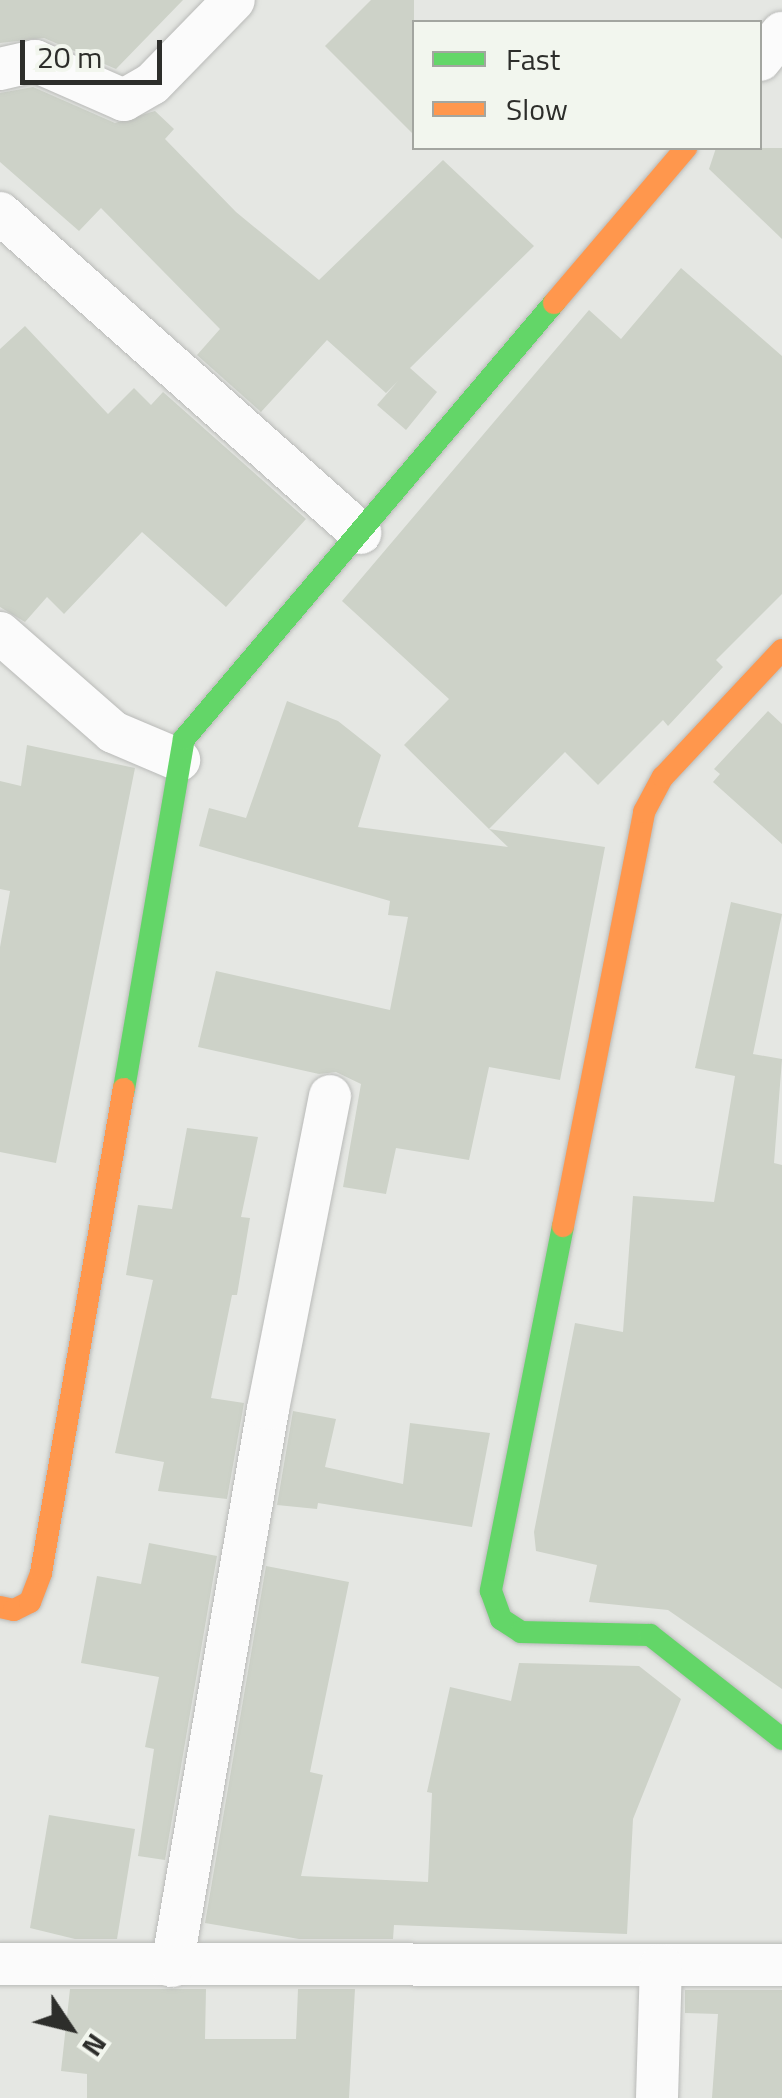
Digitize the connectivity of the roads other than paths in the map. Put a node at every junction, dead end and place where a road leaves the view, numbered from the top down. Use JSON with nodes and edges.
{"nodes":[{"id":1,"x":234,"y":0,"type":"edge"},
{"id":2,"x":782,"y":33,"type":"edge"},
{"id":3,"x":762,"y":58,"type":"edge"},
{"id":4,"x":0,"y":69,"type":"edge"},
{"id":5,"x":684,"y":150,"type":"edge"},
{"id":6,"x":0,"y":213,"type":"edge"},
{"id":7,"x":360,"y":534,"type":"junction"},
{"id":8,"x":0,"y":634,"type":"edge"},
{"id":9,"x":782,"y":650,"type":"edge"},
{"id":10,"x":179,"y":760,"type":"junction"},
{"id":11,"x":330,"y":1096,"type":"dead end"},
{"id":12,"x":0,"y":1607,"type":"edge"},
{"id":13,"x":782,"y":1738,"type":"edge"},
{"id":14,"x":0,"y":1964,"type":"edge"},
{"id":15,"x":782,"y":1964,"type":"edge"},
{"id":16,"x":661,"y":1965,"type":"junction"},
{"id":17,"x":172,"y":1966,"type":"junction"},
{"id":18,"x":657,"y":2098,"type":"edge"}],
"edges":[{"from":1,"to":4,"type":"street"},
{"from":2,"to":3,"type":"street"},
{"from":5,"to":7,"type":"street"},
{"from":6,"to":7,"type":"street"},
{"from":7,"to":10,"type":"street"},
{"from":8,"to":10,"type":"street"},
{"from":9,"to":13,"type":"street"},
{"from":10,"to":12,"type":"street"},
{"from":11,"to":17,"type":"street"},
{"from":14,"to":17,"type":"street"},
{"from":15,"to":16,"type":"street"},
{"from":16,"to":17,"type":"street"},
{"from":16,"to":18,"type":"street"}]}
